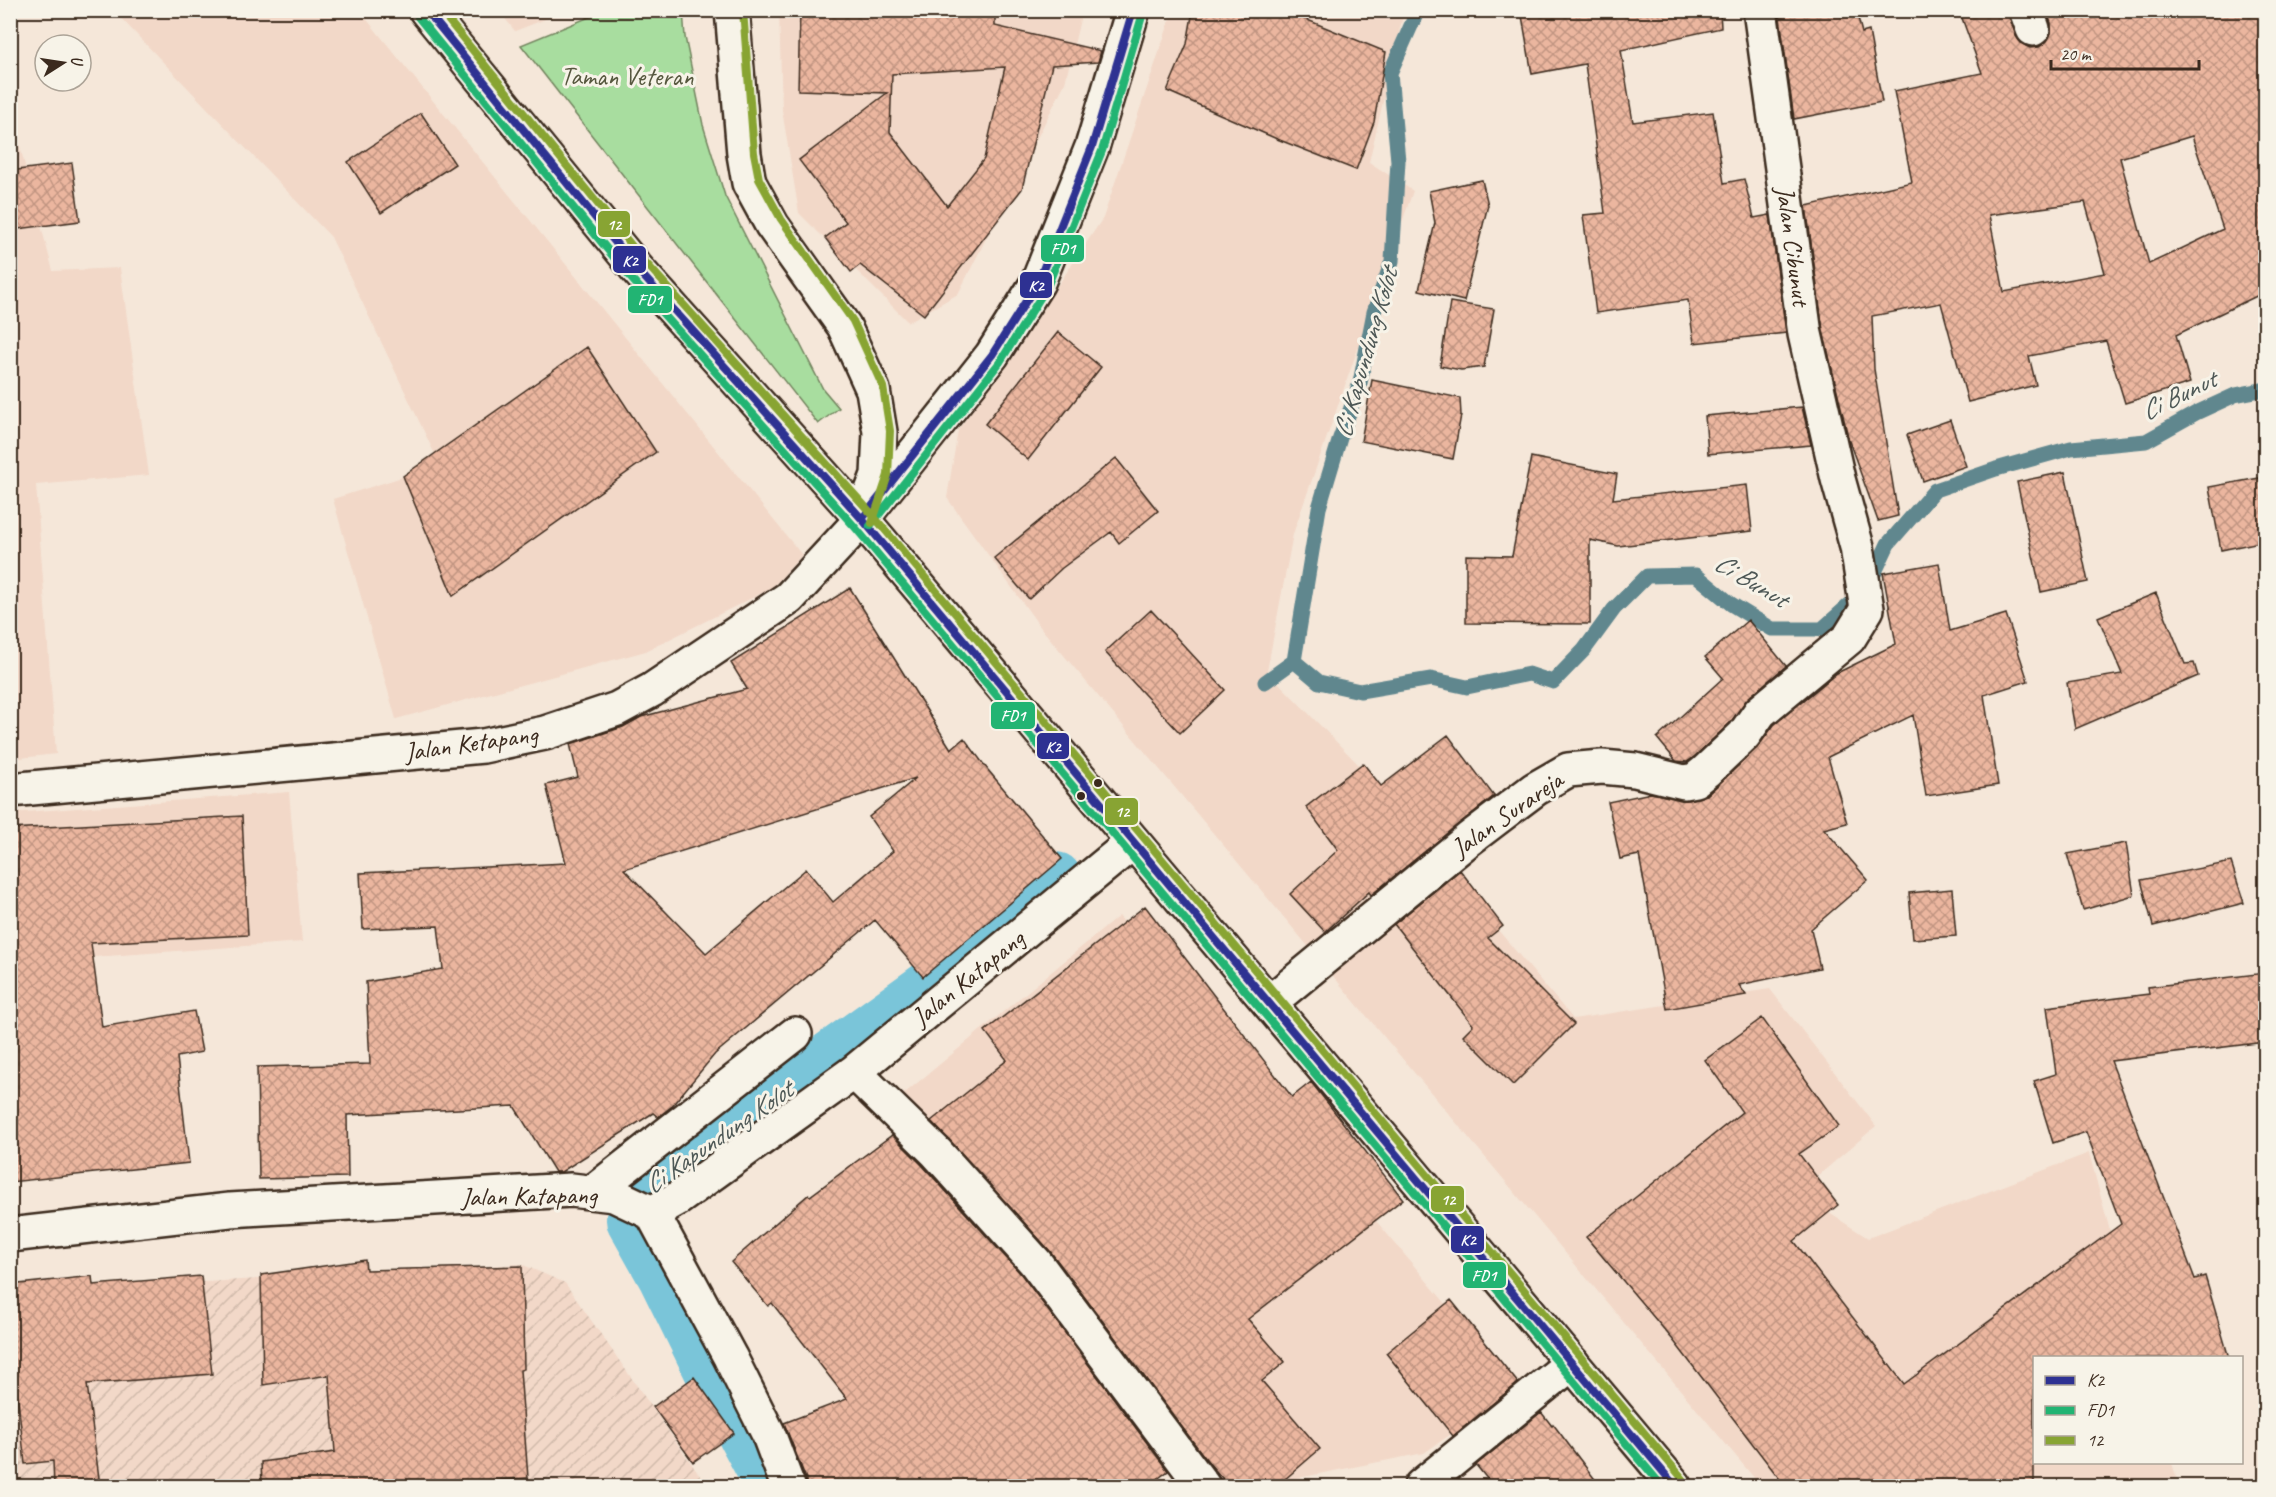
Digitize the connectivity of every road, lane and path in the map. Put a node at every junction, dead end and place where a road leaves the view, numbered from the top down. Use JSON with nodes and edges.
{"nodes":[{"id":1,"x":426,"y":10,"type":"edge"},
{"id":2,"x":732,"y":10,"type":"edge"},
{"id":3,"x":1133,"y":10,"type":"edge"},
{"id":4,"x":1760,"y":10,"type":"edge"},
{"id":5,"x":862,"y":519,"type":"junction"},
{"id":6,"x":1867,"y":609,"type":"joint"},
{"id":7,"x":10,"y":790,"type":"edge"},
{"id":8,"x":1133,"y":842,"type":"junction"},
{"id":9,"x":1269,"y":1003,"type":"junction"},
{"id":10,"x":795,"y":1034,"type":"dead end"},
{"id":11,"x":854,"y":1072,"type":"junction"},
{"id":12,"x":603,"y":1193,"type":"junction"},
{"id":13,"x":650,"y":1212,"type":"junction"},
{"id":14,"x":10,"y":1235,"type":"edge"},
{"id":15,"x":1572,"y":1363,"type":"junction"},
{"id":16,"x":788,"y":1486,"type":"edge"},
{"id":17,"x":1203,"y":1486,"type":"edge"},
{"id":18,"x":1421,"y":1486,"type":"edge"},
{"id":19,"x":1675,"y":1486,"type":"edge"}],
"edges":[{"from":1,"to":5,"type":"street"},
{"from":2,"to":5,"type":"street"},
{"from":3,"to":5,"type":"street","name":"Jalan Ketapang"},
{"from":4,"to":6,"type":"street","name":"Jalan Cibunut"},
{"from":5,"to":7,"type":"street","name":"Jalan Ketapang"},
{"from":5,"to":8,"type":"street"},
{"from":6,"to":9,"type":"street","name":"Jalan Surareja"},
{"from":8,"to":9,"type":"street"},
{"from":8,"to":11,"type":"street","name":"Jalan Katapang"},
{"from":9,"to":15,"type":"street"},
{"from":10,"to":12,"type":"street"},
{"from":11,"to":13,"type":"street","name":"Jalan Katapang"},
{"from":11,"to":17,"type":"street"},
{"from":12,"to":13,"type":"street","name":"Jalan Katapang"},
{"from":12,"to":14,"type":"street","name":"Jalan Katapang"},
{"from":13,"to":16,"type":"street"},
{"from":15,"to":18,"type":"street"},
{"from":15,"to":19,"type":"street"}]}
